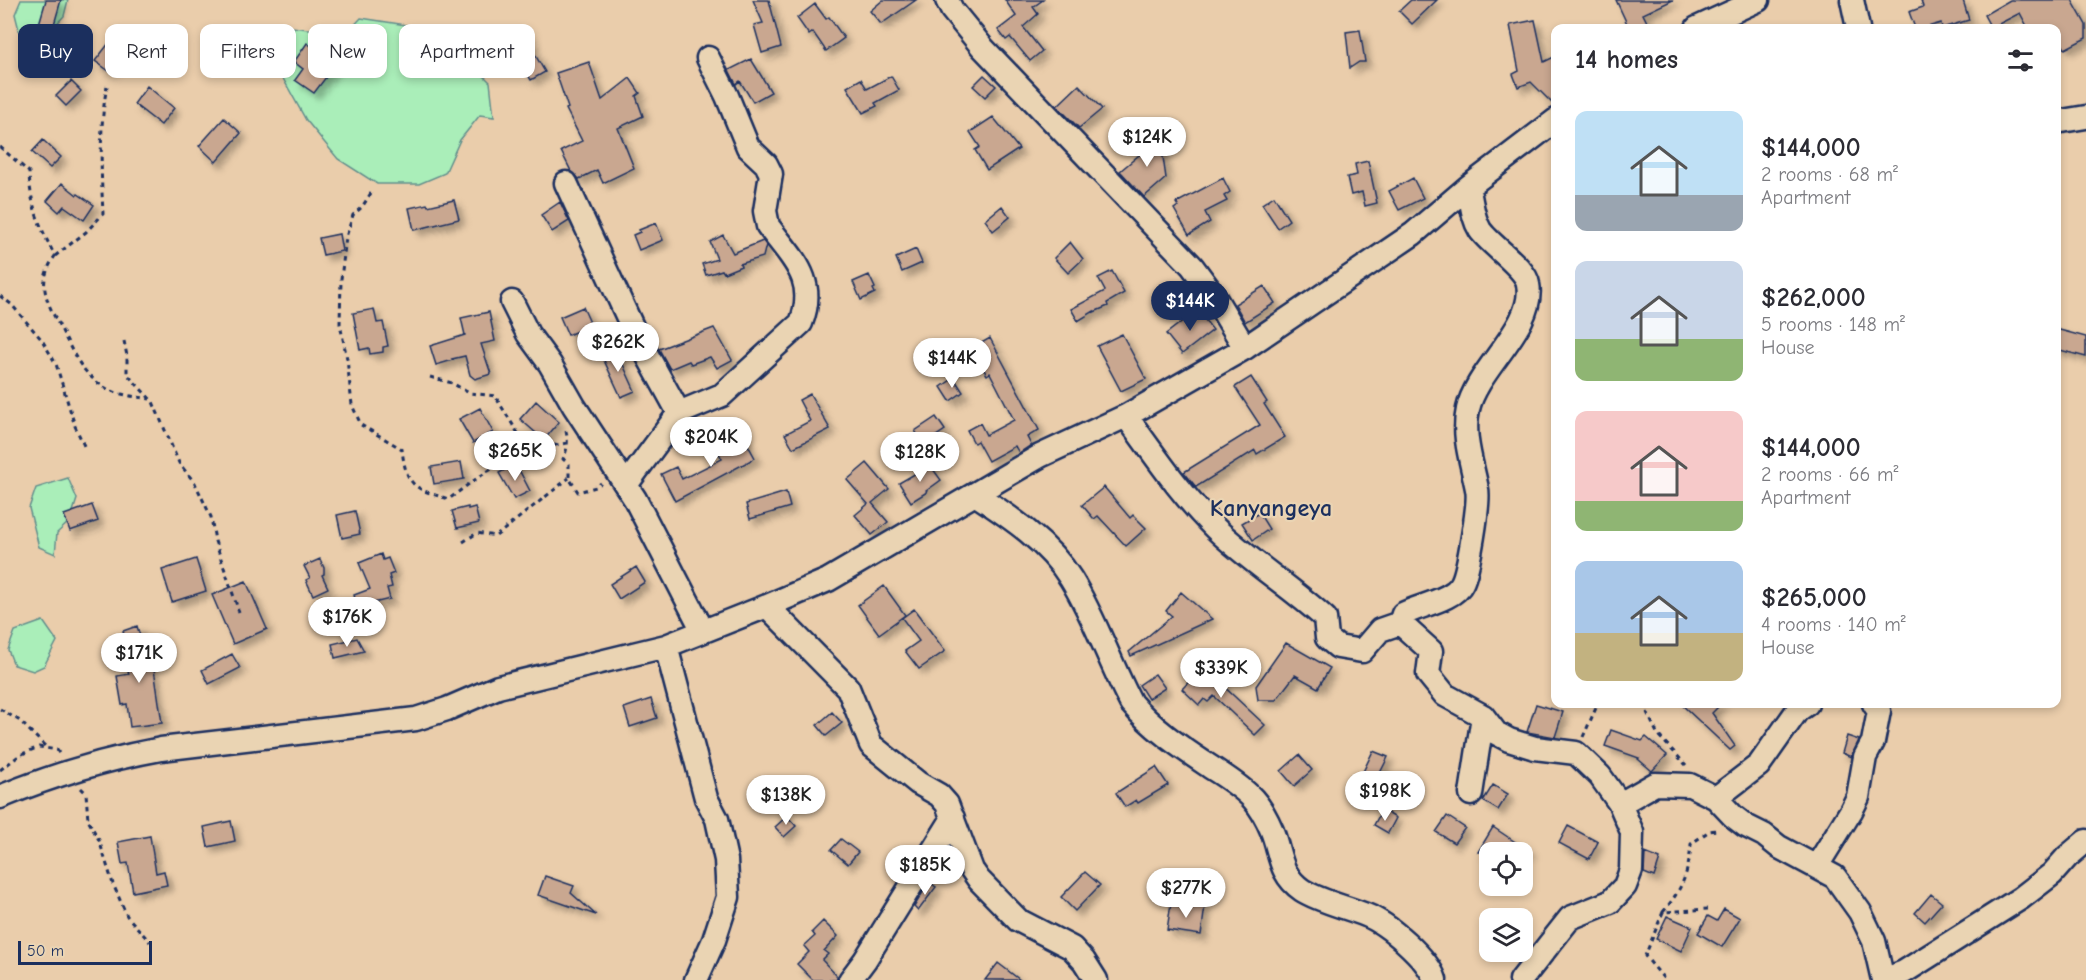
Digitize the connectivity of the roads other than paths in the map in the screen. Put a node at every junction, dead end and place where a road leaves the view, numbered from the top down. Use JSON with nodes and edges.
{"nodes":[{"id":1,"x":947,"y":0,"type":"edge"},
{"id":2,"x":1758,"y":0,"type":"edge"},
{"id":3,"x":1852,"y":0,"type":"edge"},
{"id":4,"x":1706,"y":24,"type":"edge"},
{"id":5,"x":1857,"y":24,"type":"edge"},
{"id":6,"x":708,"y":58,"type":"dead end"},
{"id":7,"x":2086,"y":117,"type":"edge"},
{"id":8,"x":2061,"y":121,"type":"edge"},
{"id":9,"x":1551,"y":124,"type":"edge"},
{"id":10,"x":566,"y":183,"type":"dead end"},
{"id":11,"x":1468,"y":187,"type":"junction"},
{"id":12,"x":512,"y":303,"type":"dead end"},
{"id":13,"x":1245,"y":348,"type":"junction"},
{"id":14,"x":680,"y":413,"type":"junction"},
{"id":15,"x":1126,"y":416,"type":"junction"},
{"id":16,"x":621,"y":478,"type":"junction"},
{"id":17,"x":975,"y":494,"type":"junction"},
{"id":18,"x":767,"y":606,"type":"junction"},
{"id":19,"x":1400,"y":623,"type":"junction"},
{"id":20,"x":703,"y":631,"type":"junction"},
{"id":21,"x":666,"y":646,"type":"junction"},
{"id":22,"x":1801,"y":708,"type":"edge"},
{"id":23,"x":1877,"y":708,"type":"edge"},
{"id":24,"x":1482,"y":716,"type":"junction"},
{"id":25,"x":1471,"y":794,"type":"dead end"},
{"id":26,"x":0,"y":797,"type":"edge"},
{"id":27,"x":1716,"y":798,"type":"junction"},
{"id":28,"x":1620,"y":804,"type":"junction"},
{"id":29,"x":953,"y":818,"type":"junction"},
{"id":30,"x":2086,"y":841,"type":"edge"},
{"id":31,"x":1816,"y":866,"type":"junction"},
{"id":32,"x":696,"y":980,"type":"edge"},
{"id":33,"x":850,"y":980,"type":"edge"},
{"id":34,"x":1096,"y":980,"type":"edge"},
{"id":35,"x":1435,"y":980,"type":"edge"},
{"id":36,"x":1521,"y":980,"type":"edge"},
{"id":37,"x":1883,"y":980,"type":"edge"}],
"edges":[{"from":1,"to":13,"type":"street"},
{"from":2,"to":4,"type":"street"},
{"from":3,"to":5,"type":"street"},
{"from":6,"to":14,"type":"street"},
{"from":7,"to":8,"type":"street"},
{"from":9,"to":11,"type":"street"},
{"from":10,"to":14,"type":"street"},
{"from":11,"to":13,"type":"street"},
{"from":11,"to":19,"type":"street"},
{"from":12,"to":16,"type":"street"},
{"from":13,"to":15,"type":"street"},
{"from":14,"to":16,"type":"street"},
{"from":15,"to":17,"type":"street"},
{"from":15,"to":19,"type":"street"},
{"from":16,"to":20,"type":"street"},
{"from":17,"to":18,"type":"street"},
{"from":17,"to":35,"type":"street"},
{"from":18,"to":20,"type":"street"},
{"from":18,"to":29,"type":"street"},
{"from":19,"to":24,"type":"street"},
{"from":20,"to":21,"type":"street"},
{"from":21,"to":26,"type":"street"},
{"from":21,"to":32,"type":"street"},
{"from":22,"to":27,"type":"street"},
{"from":23,"to":31,"type":"street"},
{"from":24,"to":25,"type":"street"},
{"from":24,"to":28,"type":"street"},
{"from":27,"to":28,"type":"street"},
{"from":27,"to":31,"type":"street"},
{"from":28,"to":36,"type":"street"},
{"from":29,"to":33,"type":"street"},
{"from":29,"to":34,"type":"street"},
{"from":30,"to":37,"type":"street"},
{"from":31,"to":37,"type":"street"}]}
